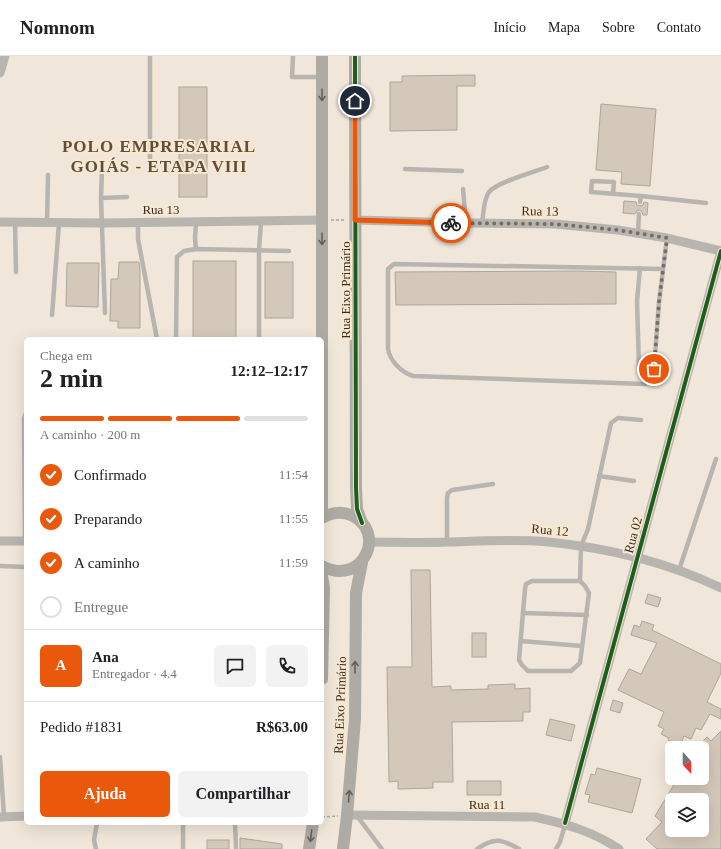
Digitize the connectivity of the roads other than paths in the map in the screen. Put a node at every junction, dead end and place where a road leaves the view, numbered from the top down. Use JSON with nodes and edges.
{"nodes":[{"id":1,"x":5,"y":56,"type":"edge"},
{"id":2,"x":150,"y":56,"type":"edge"},
{"id":3,"x":293,"y":56,"type":"edge"},
{"id":4,"x":322,"y":56,"type":"edge"},
{"id":5,"x":355,"y":56,"type":"edge"},
{"id":6,"x":0,"y":73,"type":"edge"},
{"id":7,"x":322,"y":77,"type":"junction"},
{"id":8,"x":547,"y":167,"type":"dead end"},
{"id":9,"x":102,"y":168,"type":"dead end"},
{"id":10,"x":405,"y":169,"type":"dead end"},
{"id":11,"x":150,"y":171,"type":"dead end"},
{"id":12,"x":462,"y":171,"type":"dead end"},
{"id":13,"x":48,"y":175,"type":"dead end"},
{"id":14,"x":463,"y":189,"type":"dead end"},
{"id":15,"x":613,"y":193,"type":"junction"},
{"id":16,"x":641,"y":196,"type":"junction"},
{"id":17,"x":127,"y":197,"type":"dead end"},
{"id":18,"x":101,"y":198,"type":"junction"},
{"id":19,"x":640,"y":202,"type":"dead end"},
{"id":20,"x":706,"y":203,"type":"dead end"},
{"id":21,"x":639,"y":214,"type":"dead end"},
{"id":22,"x":322,"y":220,"type":"junction"},
{"id":23,"x":355,"y":220,"type":"junction"},
{"id":24,"x":0,"y":222,"type":"edge"},
{"id":25,"x":15,"y":222,"type":"junction"},
{"id":26,"x":138,"y":222,"type":"junction"},
{"id":27,"x":196,"y":222,"type":"junction"},
{"id":28,"x":261,"y":222,"type":"junction"},
{"id":29,"x":47,"y":223,"type":"junction"},
{"id":30,"x":59,"y":223,"type":"junction"},
{"id":31,"x":466,"y":223,"type":"junction"},
{"id":32,"x":482,"y":223,"type":"junction"},
{"id":33,"x":102,"y":224,"type":"junction"},
{"id":34,"x":638,"y":233,"type":"junction"},
{"id":35,"x":667,"y":238,"type":"junction"},
{"id":36,"x":196,"y":249,"type":"junction"},
{"id":37,"x":259,"y":250,"type":"junction"},
{"id":38,"x":289,"y":251,"type":"dead end"},
{"id":39,"x":721,"y":251,"type":"edge"},
{"id":40,"x":640,"y":268,"type":"junction"},
{"id":41,"x":663,"y":269,"type":"junction"},
{"id":42,"x":16,"y":272,"type":"dead end"},
{"id":43,"x":105,"y":313,"type":"dead end"},
{"id":44,"x":52,"y":315,"type":"dead end"},
{"id":45,"x":157,"y":337,"type":"edge"},
{"id":46,"x":176,"y":337,"type":"edge"},
{"id":47,"x":260,"y":337,"type":"edge"},
{"id":48,"x":322,"y":337,"type":"edge"},
{"id":49,"x":639,"y":368,"type":"dead end"},
{"id":50,"x":24,"y":418,"type":"edge"},
{"id":51,"x":641,"y":420,"type":"dead end"},
{"id":52,"x":716,"y":459,"type":"dead end"},
{"id":53,"x":599,"y":476,"type":"junction"},
{"id":54,"x":634,"y":481,"type":"dead end"},
{"id":55,"x":493,"y":484,"type":"dead end"},
{"id":56,"x":324,"y":517,"type":"edge"},
{"id":57,"x":362,"y":523,"type":"junction"},
{"id":58,"x":24,"y":525,"type":"edge"},
{"id":59,"x":0,"y":541,"type":"edge"},
{"id":60,"x":24,"y":541,"type":"edge"},
{"id":61,"x":369,"y":542,"type":"junction"},
{"id":62,"x":448,"y":542,"type":"junction"},
{"id":63,"x":581,"y":546,"type":"junction"},
{"id":64,"x":638,"y":557,"type":"junction"},
{"id":65,"x":362,"y":562,"type":"junction"},
{"id":66,"x":0,"y":566,"type":"edge"},
{"id":67,"x":24,"y":567,"type":"edge"},
{"id":68,"x":324,"y":567,"type":"edge"},
{"id":69,"x":679,"y":570,"type":"junction"},
{"id":70,"x":580,"y":581,"type":"junction"},
{"id":71,"x":721,"y":588,"type":"edge"},
{"id":72,"x":523,"y":613,"type":"junction"},
{"id":73,"x":587,"y":615,"type":"junction"},
{"id":74,"x":521,"y":641,"type":"junction"},
{"id":75,"x":582,"y":646,"type":"junction"},
{"id":76,"x":0,"y":757,"type":"edge"},
{"id":77,"x":352,"y":815,"type":"junction"},
{"id":78,"x":2,"y":816,"type":"edge"},
{"id":79,"x":24,"y":816,"type":"edge"},
{"id":80,"x":565,"y":823,"type":"junction"},
{"id":81,"x":97,"y":825,"type":"edge"},
{"id":82,"x":183,"y":825,"type":"edge"},
{"id":83,"x":235,"y":825,"type":"edge"},
{"id":84,"x":313,"y":825,"type":"edge"},
{"id":85,"x":96,"y":849,"type":"edge"},
{"id":86,"x":183,"y":849,"type":"edge"},
{"id":87,"x":236,"y":849,"type":"edge"},
{"id":88,"x":309,"y":849,"type":"edge"},
{"id":89,"x":343,"y":849,"type":"edge"},
{"id":90,"x":382,"y":849,"type":"edge"},
{"id":91,"x":477,"y":849,"type":"edge"},
{"id":92,"x":519,"y":849,"type":"edge"},
{"id":93,"x":556,"y":849,"type":"edge"},
{"id":94,"x":619,"y":849,"type":"edge"}],
"edges":[{"from":1,"to":6,"type":"street"},
{"from":2,"to":11,"type":"lane"},
{"from":3,"to":7,"type":"lane"},
{"from":4,"to":7,"type":"street","name":"Rua Eixo Primário"},
{"from":5,"to":23,"type":"street","name":"Rua Eixo Primário"},
{"from":7,"to":22,"type":"street","name":"Rua Eixo Primário","one_way":true},
{"from":8,"to":32,"type":"lane"},
{"from":9,"to":18,"type":"lane"},
{"from":10,"to":12,"type":"lane"},
{"from":13,"to":29,"type":"lane"},
{"from":14,"to":31,"type":"lane"},
{"from":15,"to":15,"type":"lane"},
{"from":15,"to":16,"type":"lane"},
{"from":16,"to":19,"type":"lane"},
{"from":16,"to":20,"type":"lane"},
{"from":17,"to":18,"type":"lane"},
{"from":18,"to":33,"type":"lane"},
{"from":21,"to":34,"type":"lane"},
{"from":22,"to":28,"type":"street","name":"Rua 13"},
{"from":22,"to":48,"type":"street","name":"Rua Eixo Primário","one_way":true},
{"from":23,"to":31,"type":"street","name":"Rua 13"},
{"from":23,"to":57,"type":"street","name":"Rua Eixo Primário"},
{"from":24,"to":25,"type":"street","name":"Rua 13"},
{"from":25,"to":29,"type":"street","name":"Rua 13"},
{"from":25,"to":42,"type":"lane"},
{"from":26,"to":27,"type":"street","name":"Rua 13"},
{"from":26,"to":33,"type":"street","name":"Rua 13"},
{"from":26,"to":45,"type":"lane"},
{"from":27,"to":28,"type":"street","name":"Rua 13"},
{"from":27,"to":36,"type":"lane"},
{"from":28,"to":37,"type":"lane"},
{"from":29,"to":30,"type":"street","name":"Rua 13"},
{"from":30,"to":33,"type":"street","name":"Rua 13"},
{"from":30,"to":44,"type":"lane"},
{"from":31,"to":32,"type":"street","name":"Rua 13"},
{"from":32,"to":34,"type":"street","name":"Rua 13"},
{"from":33,"to":43,"type":"lane"},
{"from":34,"to":35,"type":"street","name":"Rua 13"},
{"from":35,"to":39,"type":"street","name":"Rua 13"},
{"from":35,"to":41,"type":"lane"},
{"from":36,"to":37,"type":"lane"},
{"from":36,"to":46,"type":"lane"},
{"from":37,"to":38,"type":"lane"},
{"from":37,"to":47,"type":"lane"},
{"from":39,"to":64,"type":"street","name":"Rua 02"},
{"from":40,"to":41,"type":"lane"},
{"from":40,"to":41,"type":"lane"},
{"from":40,"to":49,"type":"lane"},
{"from":50,"to":58,"type":"lane"},
{"from":51,"to":53,"type":"lane"},
{"from":52,"to":69,"type":"lane"},
{"from":53,"to":54,"type":"lane"},
{"from":53,"to":63,"type":"lane"},
{"from":55,"to":62,"type":"lane"},
{"from":56,"to":57,"type":"street"},
{"from":57,"to":61,"type":"street","name":"Rua Eixo Primário"},
{"from":59,"to":60,"type":"street"},
{"from":61,"to":62,"type":"street","name":"Rua 12"},
{"from":61,"to":65,"type":"street","name":"Rua Eixo Primário"},
{"from":62,"to":63,"type":"street","name":"Rua 12"},
{"from":63,"to":64,"type":"street","name":"Rua 12"},
{"from":63,"to":70,"type":"lane"},
{"from":64,"to":69,"type":"street","name":"Rua 12"},
{"from":64,"to":80,"type":"street","name":"Rua 02"},
{"from":65,"to":68,"type":"street"},
{"from":77,"to":65,"type":"street","name":"Rua Eixo Primário","one_way":true},
{"from":66,"to":67,"type":"lane"},
{"from":69,"to":71,"type":"street","name":"Rua 12"},
{"from":70,"to":72,"type":"lane"},
{"from":70,"to":73,"type":"lane"},
{"from":72,"to":73,"type":"lane"},
{"from":72,"to":74,"type":"lane"},
{"from":73,"to":75,"type":"lane"},
{"from":74,"to":75,"type":"lane"},
{"from":74,"to":75,"type":"lane"},
{"from":76,"to":78,"type":"lane"},
{"from":77,"to":80,"type":"street","name":"Rua 11"},
{"from":77,"to":89,"type":"street","name":"Rua Eixo Primário"},
{"from":77,"to":90,"type":"lane"},
{"from":78,"to":79,"type":"street"},
{"from":80,"to":93,"type":"lane"},
{"from":80,"to":94,"type":"street","name":"Rua 11"},
{"from":81,"to":85,"type":"lane"},
{"from":82,"to":86,"type":"lane"},
{"from":83,"to":87,"type":"lane"},
{"from":84,"to":88,"type":"street","one_way":true},
{"from":91,"to":92,"type":"lane"}]}
